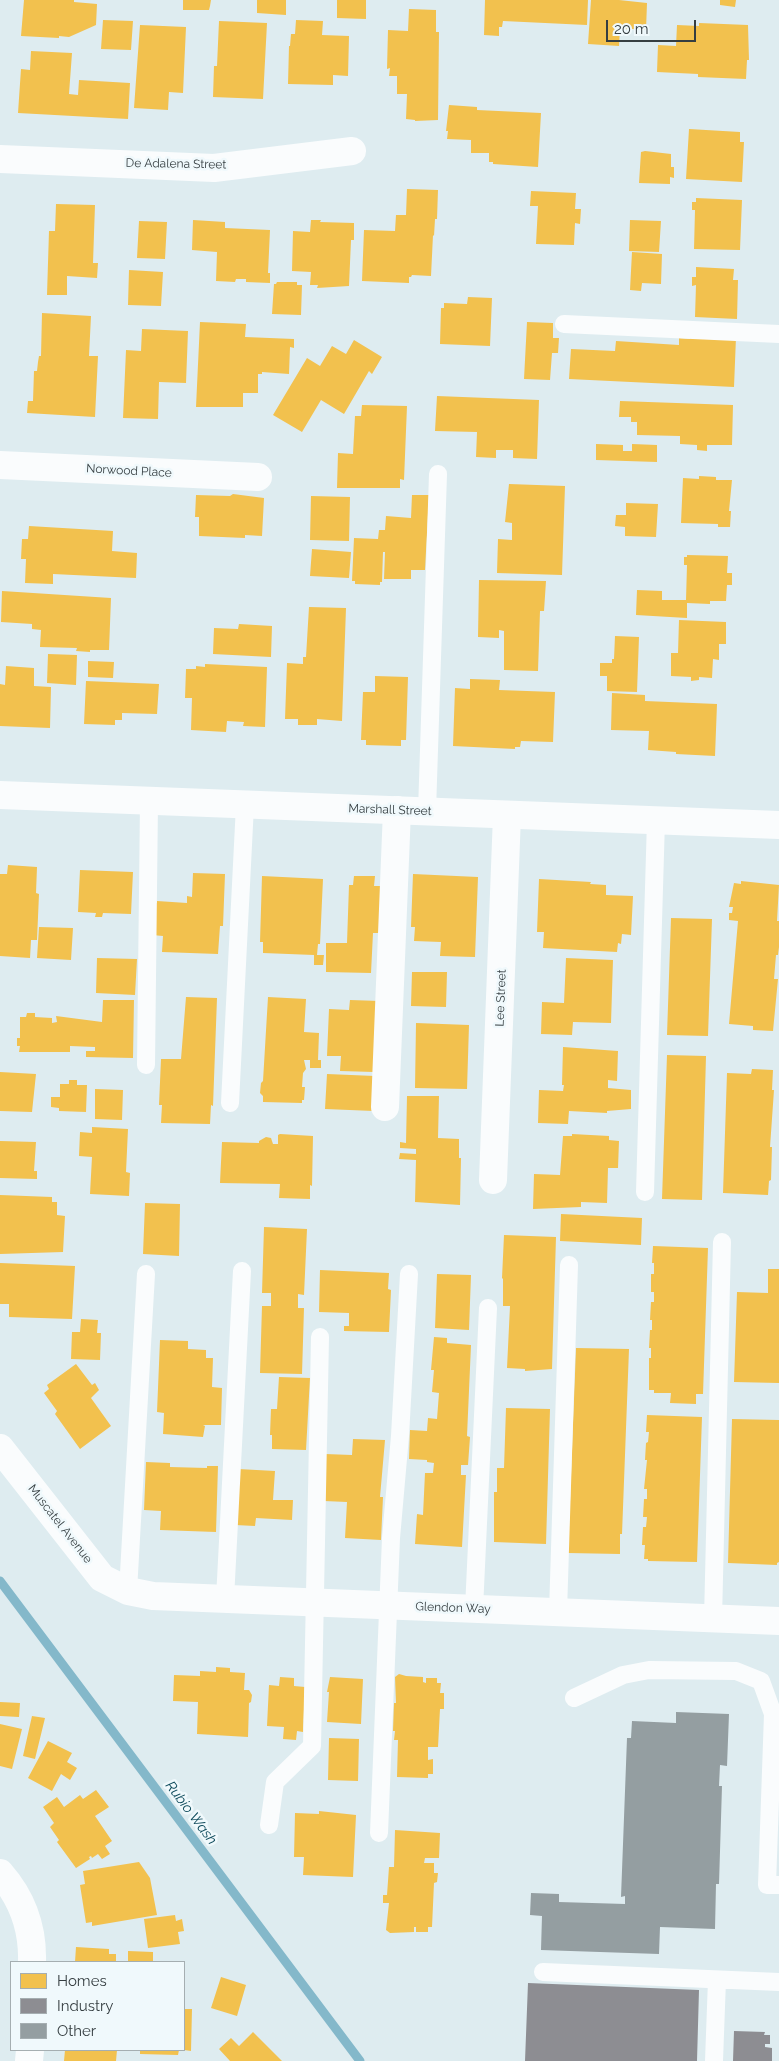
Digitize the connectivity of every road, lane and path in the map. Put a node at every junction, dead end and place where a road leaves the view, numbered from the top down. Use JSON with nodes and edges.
{"nodes":[{"id":1,"x":352,"y":151,"type":"dead end"},
{"id":2,"x":0,"y":159,"type":"edge"},
{"id":3,"x":564,"y":324,"type":"dead end"},
{"id":4,"x":779,"y":334,"type":"edge"},
{"id":5,"x":0,"y":465,"type":"edge"},
{"id":6,"x":438,"y":474,"type":"dead end"},
{"id":7,"x":258,"y":477,"type":"dead end"},
{"id":8,"x":0,"y":795,"type":"edge"},
{"id":9,"x":149,"y":802,"type":"junction"},
{"id":10,"x":245,"y":806,"type":"junction"},
{"id":11,"x":397,"y":810,"type":"junction"},
{"id":12,"x":427,"y":811,"type":"junction"},
{"id":13,"x":507,"y":815,"type":"junction"},
{"id":14,"x":656,"y":820,"type":"junction"},
{"id":15,"x":779,"y":824,"type":"edge"},
{"id":16,"x":146,"y":1065,"type":"dead end"},
{"id":17,"x":230,"y":1103,"type":"dead end"},
{"id":18,"x":385,"y":1107,"type":"dead end"},
{"id":19,"x":493,"y":1180,"type":"dead end"},
{"id":20,"x":645,"y":1192,"type":"dead end"},
{"id":21,"x":722,"y":1242,"type":"dead end"},
{"id":22,"x":569,"y":1265,"type":"dead end"},
{"id":23,"x":242,"y":1271,"type":"dead end"},
{"id":24,"x":146,"y":1274,"type":"dead end"},
{"id":25,"x":409,"y":1274,"type":"dead end"},
{"id":26,"x":488,"y":1308,"type":"dead end"},
{"id":27,"x":320,"y":1337,"type":"dead end"},
{"id":28,"x":0,"y":1448,"type":"edge"},
{"id":29,"x":128,"y":1590,"type":"junction"},
{"id":30,"x":225,"y":1599,"type":"junction"},
{"id":31,"x":315,"y":1602,"type":"junction"},
{"id":32,"x":388,"y":1605,"type":"junction"},
{"id":33,"x":474,"y":1609,"type":"junction"},
{"id":34,"x":558,"y":1612,"type":"junction"},
{"id":35,"x":713,"y":1619,"type":"junction"},
{"id":36,"x":779,"y":1621,"type":"edge"},
{"id":37,"x":574,"y":1698,"type":"dead end"},
{"id":38,"x":776,"y":1714,"type":"edge"},
{"id":39,"x":269,"y":1825,"type":"dead end"},
{"id":40,"x":379,"y":1833,"type":"dead end"},
{"id":41,"x":0,"y":1872,"type":"edge"},
{"id":42,"x":779,"y":1885,"type":"edge"},
{"id":43,"x":32,"y":1961,"type":"edge"},
{"id":44,"x":542,"y":1972,"type":"dead end"},
{"id":45,"x":717,"y":1980,"type":"junction"},
{"id":46,"x":779,"y":1982,"type":"edge"},
{"id":47,"x":714,"y":2061,"type":"edge"}],
"edges":[{"from":1,"to":2,"type":"street","name":"De Adalena Street"},
{"from":3,"to":4,"type":"lane"},
{"from":5,"to":7,"type":"street","name":"Norwood Place"},
{"from":6,"to":12,"type":"lane"},
{"from":8,"to":9,"type":"street","name":"Marshall Street"},
{"from":9,"to":10,"type":"street","name":"Marshall Street"},
{"from":9,"to":16,"type":"lane"},
{"from":10,"to":11,"type":"street","name":"Marshall Street"},
{"from":10,"to":17,"type":"lane"},
{"from":11,"to":12,"type":"street","name":"Marshall Street"},
{"from":11,"to":18,"type":"street"},
{"from":12,"to":13,"type":"street","name":"Marshall Street"},
{"from":13,"to":14,"type":"street","name":"Marshall Street"},
{"from":13,"to":19,"type":"street","name":"Lee Street"},
{"from":14,"to":15,"type":"street","name":"Marshall Street"},
{"from":14,"to":20,"type":"lane"},
{"from":21,"to":35,"type":"lane"},
{"from":22,"to":34,"type":"lane"},
{"from":23,"to":30,"type":"lane"},
{"from":24,"to":29,"type":"lane"},
{"from":25,"to":32,"type":"lane"},
{"from":26,"to":33,"type":"lane"},
{"from":27,"to":31,"type":"lane"},
{"from":28,"to":29,"type":"street","name":"Muscatel Avenue"},
{"from":29,"to":30,"type":"street","name":"Glendon Way"},
{"from":30,"to":31,"type":"street","name":"Glendon Way"},
{"from":31,"to":32,"type":"street","name":"Glendon Way"},
{"from":31,"to":39,"type":"lane"},
{"from":32,"to":33,"type":"street","name":"Glendon Way"},
{"from":32,"to":40,"type":"lane"},
{"from":33,"to":34,"type":"street","name":"Glendon Way"},
{"from":34,"to":35,"type":"street","name":"Glendon Way"},
{"from":35,"to":36,"type":"street","name":"Glendon Way"},
{"from":37,"to":38,"type":"lane"},
{"from":38,"to":42,"type":"lane"},
{"from":41,"to":43,"type":"street"},
{"from":44,"to":45,"type":"lane"},
{"from":45,"to":46,"type":"lane"},
{"from":45,"to":47,"type":"lane"}]}
